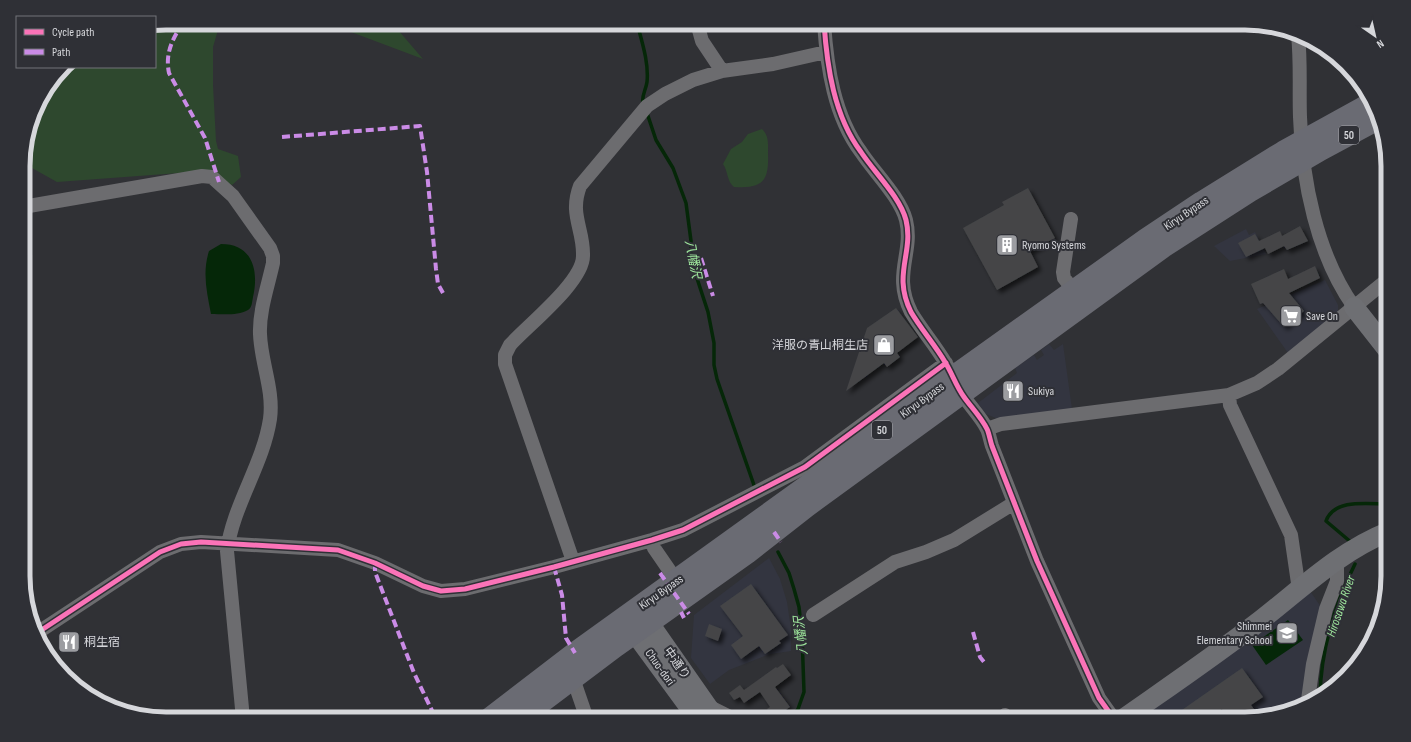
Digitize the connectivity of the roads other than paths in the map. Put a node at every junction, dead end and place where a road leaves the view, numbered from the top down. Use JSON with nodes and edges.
{"nodes":[{"id":1,"x":700,"y":30,"type":"edge"},
{"id":2,"x":824,"y":30,"type":"edge"},
{"id":3,"x":1298,"y":41,"type":"edge"},
{"id":4,"x":826,"y":52,"type":"junction"},
{"id":5,"x":722,"y":71,"type":"junction"},
{"id":6,"x":1367,"y":106,"type":"edge"},
{"id":7,"x":1373,"y":121,"type":"edge"},
{"id":8,"x":1321,"y":140,"type":"junction"},
{"id":9,"x":1284,"y":161,"type":"junction"},
{"id":10,"x":30,"y":206,"type":"edge"},
{"id":11,"x":1071,"y":219,"type":"dead end"},
{"id":12,"x":1381,"y":284,"type":"edge"},
{"id":13,"x":1074,"y":291,"type":"junction"},
{"id":14,"x":1354,"y":307,"type":"junction"},
{"id":15,"x":1381,"y":341,"type":"edge"},
{"id":16,"x":954,"y":378,"type":"junction"},
{"id":17,"x":1229,"y":395,"type":"junction"},
{"id":18,"x":987,"y":429,"type":"junction"},
{"id":19,"x":1014,"y":502,"type":"junction"},
{"id":20,"x":1381,"y":535,"type":"edge"},
{"id":21,"x":652,"y":540,"type":"junction"},
{"id":22,"x":228,"y":543,"type":"junction"},
{"id":23,"x":573,"y":561,"type":"junction"},
{"id":24,"x":1335,"y":562,"type":"junction"},
{"id":25,"x":676,"y":580,"type":"junction"},
{"id":26,"x":1299,"y":590,"type":"junction"},
{"id":27,"x":813,"y":615,"type":"dead end"},
{"id":28,"x":639,"y":623,"type":"junction"},
{"id":29,"x":41,"y":630,"type":"edge"},
{"id":30,"x":571,"y":680,"type":"junction"},
{"id":31,"x":1309,"y":696,"type":"edge"},
{"id":32,"x":242,"y":712,"type":"edge"},
{"id":33,"x":500,"y":712,"type":"edge"},
{"id":34,"x":528,"y":712,"type":"edge"},
{"id":35,"x":585,"y":712,"type":"edge"},
{"id":36,"x":706,"y":712,"type":"edge"},
{"id":37,"x":1109,"y":712,"type":"edge"},
{"id":38,"x":1133,"y":712,"type":"edge"}],
"edges":[{"from":1,"to":5,"type":"street"},
{"from":2,"to":4,"type":"street"},
{"from":3,"to":14,"type":"street"},
{"from":4,"to":5,"type":"street"},
{"from":4,"to":16,"type":"street"},
{"from":5,"to":23,"type":"street"},
{"from":6,"to":8,"type":"highway","name":"Kiryu Bypass","number":"50"},
{"from":7,"to":8,"type":"highway","name":"Kiryu Bypass","number":"50"},
{"from":8,"to":9,"type":"highway","name":"Kiryu Bypass","number":"50"},
{"from":9,"to":13,"type":"highway","name":"Kiryu Bypass","number":"50"},
{"from":9,"to":16,"type":"highway","name":"Kiryu Bypass","number":"50"},
{"from":10,"to":22,"type":"street"},
{"from":11,"to":13,"type":"street"},
{"from":12,"to":14,"type":"street"},
{"from":13,"to":16,"type":"highway","name":"Kiryu Bypass","number":"50"},
{"from":14,"to":15,"type":"street"},
{"from":14,"to":17,"type":"street"},
{"from":16,"to":18,"type":"street"},
{"from":16,"to":21,"type":"street"},
{"from":16,"to":25,"type":"highway","name":"Kiryu Bypass","number":"50"},
{"from":16,"to":28,"type":"highway","name":"Kiryu Bypass","number":"50"},
{"from":17,"to":18,"type":"street"},
{"from":17,"to":26,"type":"street"},
{"from":18,"to":19,"type":"street"},
{"from":19,"to":27,"type":"street"},
{"from":19,"to":37,"type":"street"},
{"from":20,"to":24,"type":"street"},
{"from":21,"to":23,"type":"street"},
{"from":21,"to":25,"type":"street"},
{"from":22,"to":23,"type":"street"},
{"from":22,"to":29,"type":"street"},
{"from":22,"to":32,"type":"street"},
{"from":24,"to":26,"type":"street"},
{"from":24,"to":31,"type":"street"},
{"from":25,"to":28,"type":"highway","name":"Kiryu Bypass","number":"50"},
{"from":26,"to":38,"type":"street"},
{"from":28,"to":30,"type":"highway","name":"Kiryu Bypass","number":"50"},
{"from":28,"to":33,"type":"highway","name":"Kiryu Bypass","number":"50"},
{"from":28,"to":36,"type":"street","name":"中通り"},
{"from":30,"to":34,"type":"highway","name":"Kiryu Bypass","number":"50"},
{"from":30,"to":35,"type":"street"}]}
